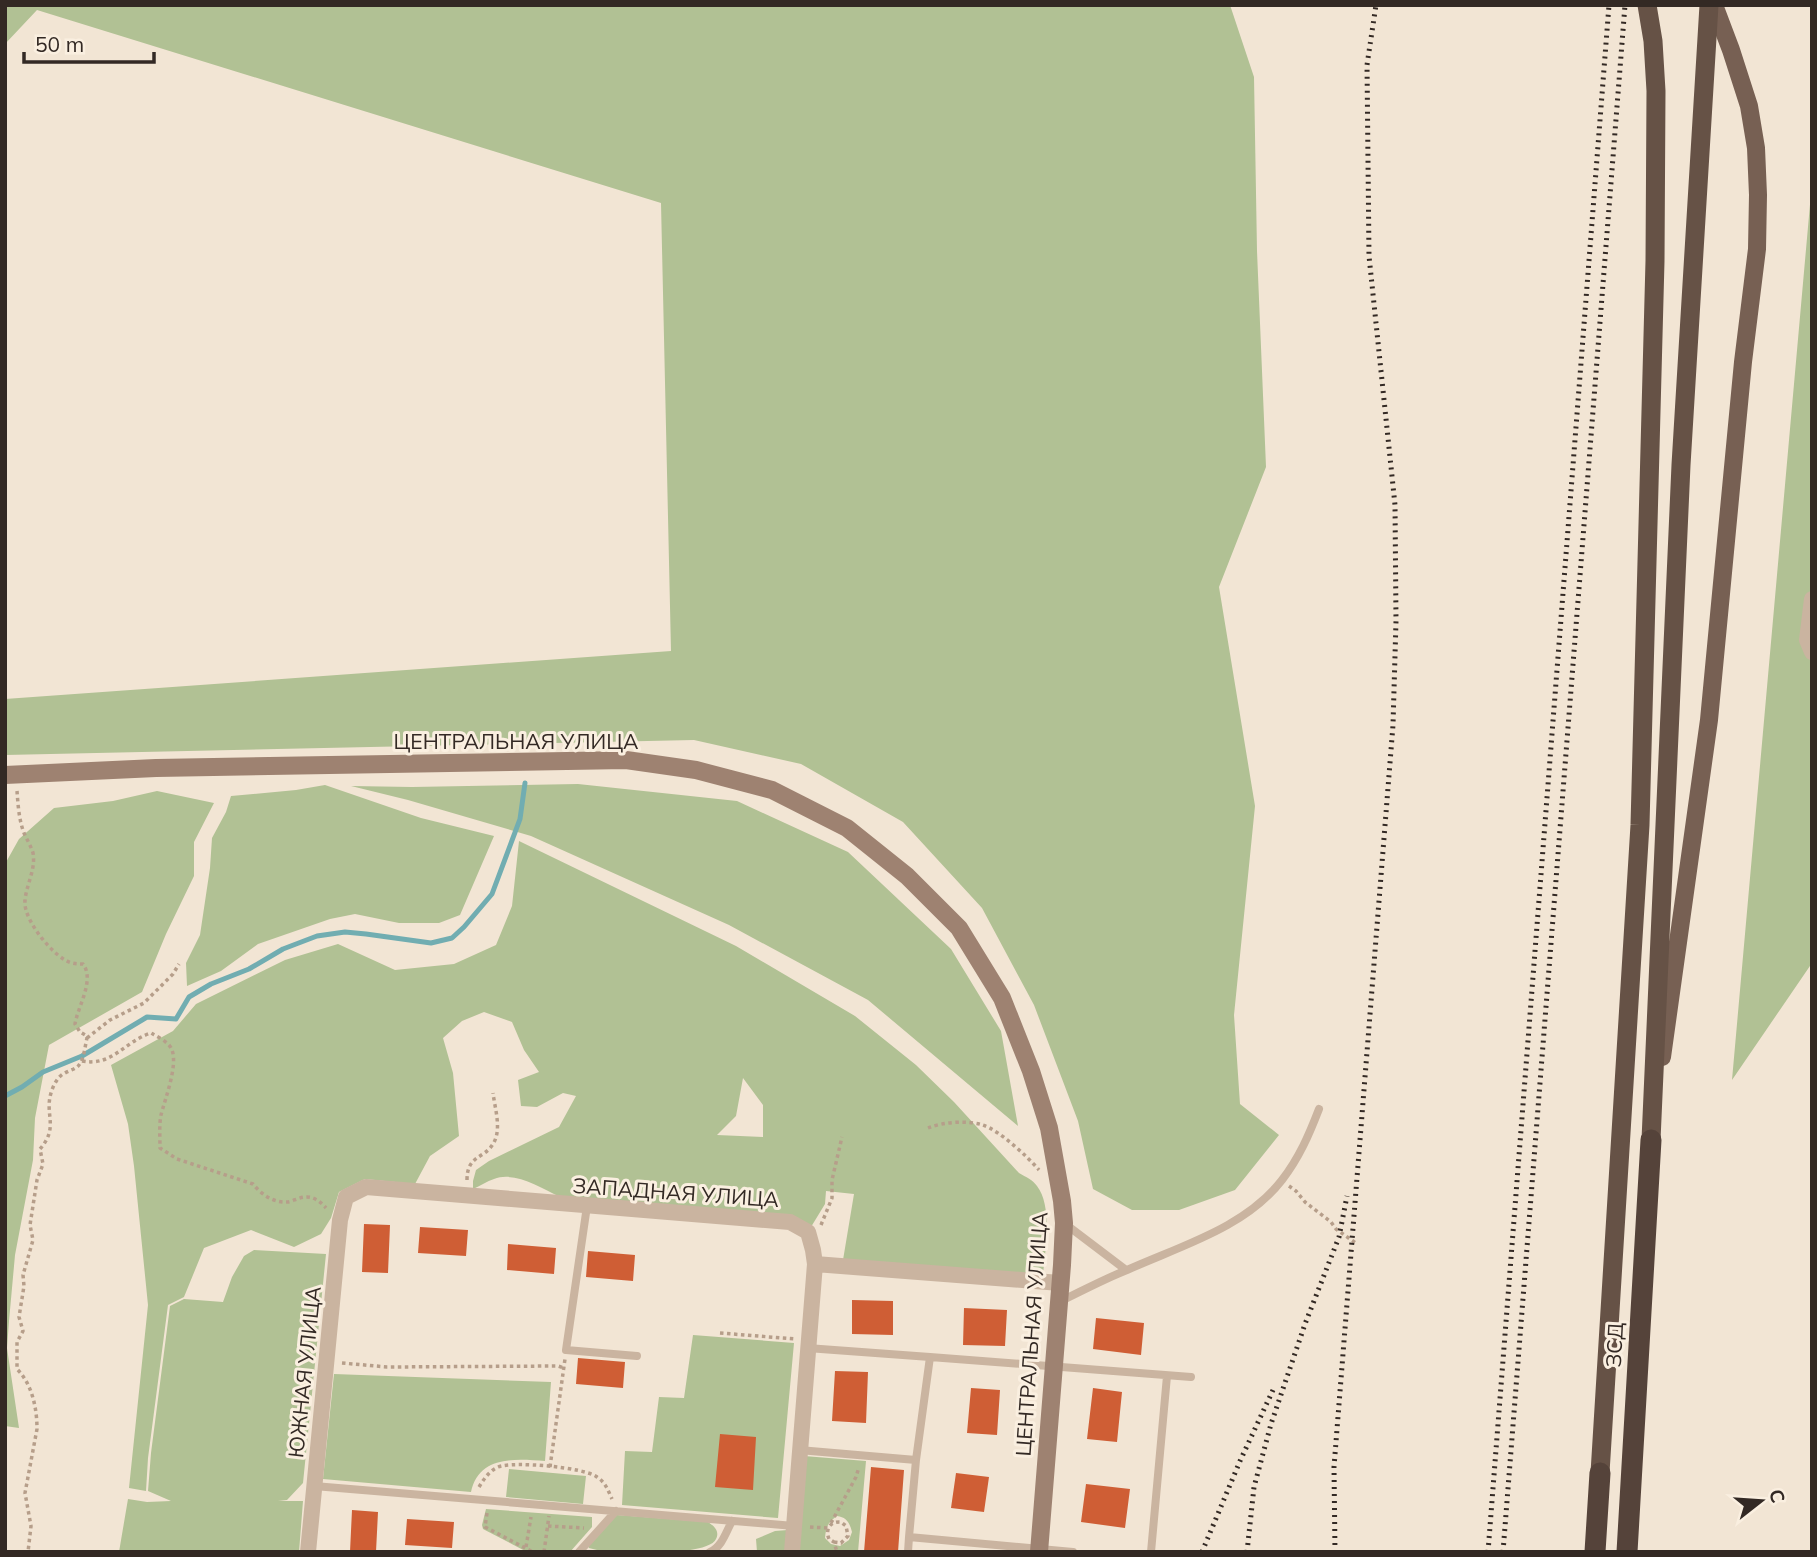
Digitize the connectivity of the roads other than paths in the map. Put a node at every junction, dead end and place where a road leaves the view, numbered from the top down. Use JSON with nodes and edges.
{"nodes":[{"id":1,"x":1647,"y":5,"type":"edge"},
{"id":2,"x":1712,"y":5,"type":"edge"},
{"id":3,"x":1812,"y":599,"type":"edge"},
{"id":4,"x":1812,"y":652,"type":"edge"},
{"id":5,"x":11,"y":775,"type":"edge"},
{"id":6,"x":1319,"y":1110,"type":"dead end"},
{"id":7,"x":1651,"y":1140,"type":"junction"},
{"id":8,"x":345,"y":1200,"type":"joint"},
{"id":9,"x":587,"y":1206,"type":"junction"},
{"id":10,"x":1064,"y":1223,"type":"junction"},
{"id":11,"x":815,"y":1264,"type":"junction"},
{"id":12,"x":1126,"y":1270,"type":"junction"},
{"id":13,"x":1060,"y":1283,"type":"junction"},
{"id":14,"x":1059,"y":1302,"type":"junction"},
{"id":15,"x":807,"y":1344,"type":"junction"},
{"id":16,"x":637,"y":1356,"type":"dead end"},
{"id":17,"x":929,"y":1357,"type":"junction"},
{"id":18,"x":1054,"y":1366,"type":"junction"},
{"id":19,"x":1167,"y":1376,"type":"junction"},
{"id":20,"x":1191,"y":1377,"type":"dead end"},
{"id":21,"x":799,"y":1450,"type":"junction"},
{"id":22,"x":916,"y":1460,"type":"junction"},
{"id":23,"x":1600,"y":1474,"type":"joint"},
{"id":24,"x":314,"y":1486,"type":"junction"},
{"id":25,"x":615,"y":1511,"type":"junction"},
{"id":26,"x":732,"y":1521,"type":"junction"},
{"id":27,"x":794,"y":1526,"type":"junction"},
{"id":28,"x":909,"y":1537,"type":"junction"},
{"id":29,"x":1039,"y":1550,"type":"edge"},
{"id":30,"x":308,"y":1552,"type":"edge"},
{"id":31,"x":579,"y":1552,"type":"edge"},
{"id":32,"x":710,"y":1552,"type":"edge"},
{"id":33,"x":792,"y":1552,"type":"edge"},
{"id":34,"x":908,"y":1552,"type":"edge"},
{"id":35,"x":1073,"y":1552,"type":"edge"},
{"id":36,"x":1151,"y":1552,"type":"edge"},
{"id":37,"x":1595,"y":1552,"type":"edge"},
{"id":38,"x":1627,"y":1552,"type":"edge"}],
"edges":[{"from":1,"to":23,"type":"highway"},
{"from":2,"to":7,"type":"highway"},
{"from":2,"to":7,"type":"main road"},
{"from":3,"to":4,"type":"street"},
{"from":5,"to":10,"type":"main road","name":"ЦЕНТРАЛЬНАЯ УЛИЦА"},
{"from":6,"to":12,"type":"lane"},
{"from":7,"to":38,"type":"highway","name":"ЗСД"},
{"from":8,"to":9,"type":"street","name":"ЗАПАДНАЯ УЛИЦА"},
{"from":8,"to":24,"type":"street","name":"ЮЖНАЯ УЛИЦА"},
{"from":9,"to":11,"type":"street","name":"ЗАПАДНАЯ УЛИЦА"},
{"from":9,"to":16,"type":"lane"},
{"from":10,"to":12,"type":"lane"},
{"from":10,"to":13,"type":"main road","name":"ЦЕНТРАЛЬНАЯ УЛИЦА"},
{"from":11,"to":13,"type":"street"},
{"from":11,"to":15,"type":"street"},
{"from":12,"to":14,"type":"lane"},
{"from":13,"to":14,"type":"main road","name":"ЦЕНТРАЛЬНАЯ УЛИЦА"},
{"from":14,"to":18,"type":"main road","name":"ЦЕНТРАЛЬНАЯ УЛИЦА"},
{"from":15,"to":17,"type":"lane"},
{"from":15,"to":21,"type":"street"},
{"from":17,"to":18,"type":"lane"},
{"from":17,"to":22,"type":"lane"},
{"from":18,"to":19,"type":"lane"},
{"from":18,"to":29,"type":"main road","name":"ЦЕНТРАЛЬНАЯ УЛИЦА"},
{"from":19,"to":20,"type":"lane"},
{"from":19,"to":36,"type":"lane"},
{"from":21,"to":22,"type":"lane"},
{"from":21,"to":27,"type":"street"},
{"from":22,"to":28,"type":"lane"},
{"from":23,"to":37,"type":"highway"},
{"from":24,"to":25,"type":"lane"},
{"from":24,"to":30,"type":"street","name":"ЮЖНАЯ УЛИЦА"},
{"from":25,"to":26,"type":"lane"},
{"from":25,"to":31,"type":"lane"},
{"from":26,"to":27,"type":"lane"},
{"from":26,"to":32,"type":"lane"},
{"from":27,"to":33,"type":"street"},
{"from":28,"to":29,"type":"lane"},
{"from":28,"to":34,"type":"lane"},
{"from":29,"to":35,"type":"lane"}]}
